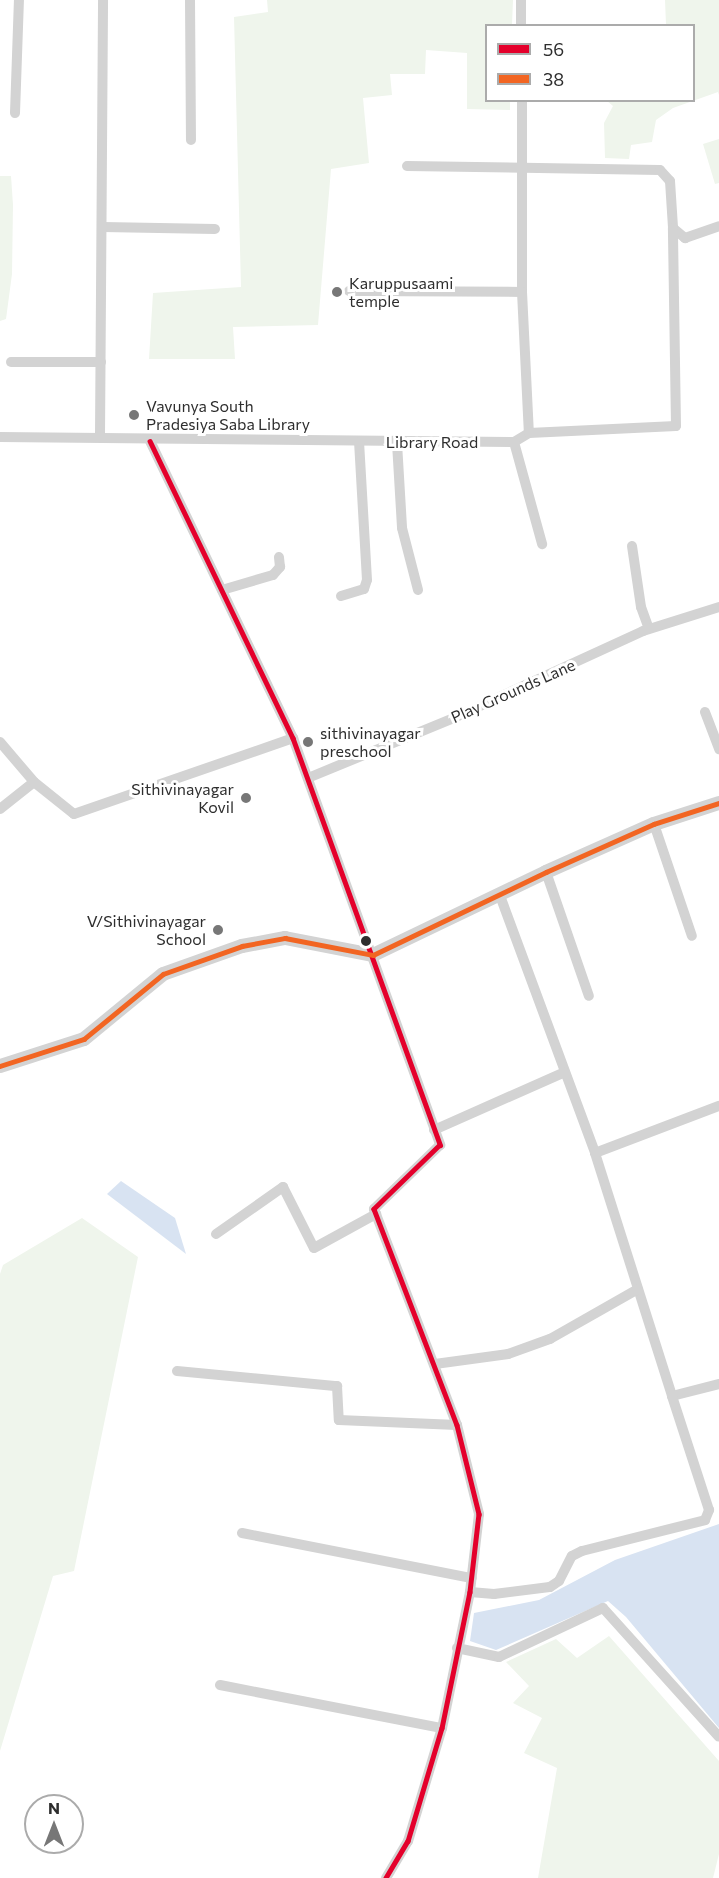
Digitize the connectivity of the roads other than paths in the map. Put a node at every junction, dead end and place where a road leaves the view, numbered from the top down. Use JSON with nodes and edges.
{"nodes":[{"id":1,"x":19,"y":0,"type":"edge"},
{"id":2,"x":103,"y":0,"type":"edge"},
{"id":3,"x":190,"y":0,"type":"edge"},
{"id":4,"x":521,"y":0,"type":"edge"},
{"id":5,"x":521,"y":24,"type":"edge"},
{"id":6,"x":522,"y":102,"type":"edge"},
{"id":7,"x":15,"y":113,"type":"dead end"},
{"id":8,"x":191,"y":140,"type":"dead end"},
{"id":9,"x":522,"y":165,"type":"junction"},
{"id":10,"x":407,"y":166,"type":"dead end"},
{"id":11,"x":719,"y":226,"type":"edge"},
{"id":12,"x":103,"y":227,"type":"junction"},
{"id":13,"x":673,"y":228,"type":"junction"},
{"id":14,"x":215,"y":229,"type":"dead end"},
{"id":15,"x":349,"y":291,"type":"dead end"},
{"id":16,"x":522,"y":292,"type":"junction"},
{"id":17,"x":11,"y":362,"type":"dead end"},
{"id":18,"x":101,"y":362,"type":"junction"},
{"id":19,"x":529,"y":433,"type":"junction"},
{"id":20,"x":100,"y":436,"type":"junction"},
{"id":21,"x":0,"y":437,"type":"edge"},
{"id":22,"x":150,"y":441,"type":"junction"},
{"id":23,"x":359,"y":442,"type":"junction"},
{"id":24,"x":514,"y":442,"type":"junction"},
{"id":25,"x":397,"y":443,"type":"junction"},
{"id":26,"x":542,"y":544,"type":"dead end"},
{"id":27,"x":632,"y":546,"type":"dead end"},
{"id":28,"x":279,"y":557,"type":"dead end"},
{"id":29,"x":222,"y":590,"type":"junction"},
{"id":30,"x":418,"y":590,"type":"dead end"},
{"id":31,"x":340,"y":597,"type":"dead end"},
{"id":32,"x":719,"y":607,"type":"edge"},
{"id":33,"x":649,"y":629,"type":"junction"},
{"id":34,"x":705,"y":712,"type":"dead end"},
{"id":35,"x":293,"y":738,"type":"junction"},
{"id":36,"x":0,"y":742,"type":"edge"},
{"id":37,"x":719,"y":749,"type":"edge"},
{"id":38,"x":308,"y":778,"type":"junction"},
{"id":39,"x":34,"y":782,"type":"junction"},
{"id":40,"x":719,"y":803,"type":"edge"},
{"id":41,"x":0,"y":809,"type":"edge"},
{"id":42,"x":654,"y":824,"type":"junction"},
{"id":43,"x":546,"y":872,"type":"junction"},
{"id":44,"x":499,"y":893,"type":"junction"},
{"id":45,"x":692,"y":936,"type":"dead end"},
{"id":46,"x":372,"y":955,"type":"junction"},
{"id":47,"x":589,"y":996,"type":"dead end"},
{"id":48,"x":0,"y":1065,"type":"edge"},
{"id":49,"x":565,"y":1072,"type":"junction"},
{"id":50,"x":719,"y":1106,"type":"edge"},
{"id":51,"x":434,"y":1130,"type":"junction"},
{"id":52,"x":595,"y":1153,"type":"junction"},
{"id":53,"x":376,"y":1214,"type":"junction"},
{"id":54,"x":216,"y":1234,"type":"dead end"},
{"id":55,"x":638,"y":1288,"type":"junction"},
{"id":56,"x":435,"y":1364,"type":"junction"},
{"id":57,"x":177,"y":1371,"type":"dead end"},
{"id":58,"x":719,"y":1384,"type":"edge"},
{"id":59,"x":672,"y":1396,"type":"junction"},
{"id":60,"x":457,"y":1425,"type":"junction"},
{"id":61,"x":242,"y":1533,"type":"dead end"},
{"id":62,"x":472,"y":1578,"type":"junction"},
{"id":63,"x":470,"y":1592,"type":"junction"},
{"id":64,"x":457,"y":1648,"type":"junction"},
{"id":65,"x":220,"y":1685,"type":"dead end"},
{"id":66,"x":442,"y":1728,"type":"junction"},
{"id":67,"x":719,"y":1737,"type":"edge"},
{"id":68,"x":386,"y":1878,"type":"edge"}],
"edges":[{"from":1,"to":7,"type":"street"},
{"from":2,"to":12,"type":"street"},
{"from":3,"to":8,"type":"street"},
{"from":4,"to":5,"type":"street"},
{"from":6,"to":9,"type":"street"},
{"from":9,"to":10,"type":"street"},
{"from":9,"to":13,"type":"street"},
{"from":9,"to":16,"type":"street"},
{"from":11,"to":13,"type":"street"},
{"from":12,"to":14,"type":"street"},
{"from":12,"to":18,"type":"street"},
{"from":13,"to":19,"type":"street"},
{"from":15,"to":16,"type":"street"},
{"from":16,"to":19,"type":"street"},
{"from":17,"to":18,"type":"street"},
{"from":18,"to":20,"type":"street"},
{"from":19,"to":24,"type":"street"},
{"from":20,"to":21,"type":"street","name":"Library Road"},
{"from":20,"to":22,"type":"street","name":"Library Road"},
{"from":22,"to":23,"type":"street","name":"Library Road"},
{"from":22,"to":29,"type":"street"},
{"from":23,"to":25,"type":"street","name":"Library Road"},
{"from":23,"to":31,"type":"street"},
{"from":24,"to":25,"type":"street","name":"Library Road"},
{"from":24,"to":26,"type":"street"},
{"from":25,"to":30,"type":"street"},
{"from":27,"to":33,"type":"street"},
{"from":28,"to":29,"type":"street"},
{"from":29,"to":35,"type":"street"},
{"from":32,"to":33,"type":"street","name":"Play Grounds Lane"},
{"from":33,"to":38,"type":"street","name":"Play Grounds Lane"},
{"from":34,"to":37,"type":"street"},
{"from":35,"to":38,"type":"street"},
{"from":35,"to":39,"type":"street"},
{"from":36,"to":39,"type":"street"},
{"from":38,"to":46,"type":"street"},
{"from":39,"to":41,"type":"street"},
{"from":40,"to":42,"type":"street"},
{"from":42,"to":43,"type":"street"},
{"from":42,"to":45,"type":"street"},
{"from":43,"to":44,"type":"street"},
{"from":43,"to":47,"type":"street"},
{"from":44,"to":46,"type":"street"},
{"from":44,"to":49,"type":"street"},
{"from":46,"to":48,"type":"street"},
{"from":46,"to":51,"type":"street"},
{"from":49,"to":51,"type":"street"},
{"from":49,"to":52,"type":"street"},
{"from":50,"to":52,"type":"street"},
{"from":51,"to":53,"type":"street"},
{"from":52,"to":55,"type":"street"},
{"from":53,"to":54,"type":"street"},
{"from":53,"to":56,"type":"street"},
{"from":55,"to":56,"type":"street"},
{"from":55,"to":59,"type":"street"},
{"from":56,"to":60,"type":"street"},
{"from":57,"to":60,"type":"street"},
{"from":58,"to":59,"type":"street"},
{"from":59,"to":63,"type":"street"},
{"from":60,"to":62,"type":"street"},
{"from":61,"to":62,"type":"street"},
{"from":62,"to":63,"type":"street"},
{"from":63,"to":64,"type":"street"},
{"from":64,"to":66,"type":"street"},
{"from":64,"to":67,"type":"street"},
{"from":65,"to":66,"type":"street"},
{"from":66,"to":68,"type":"street"}]}
